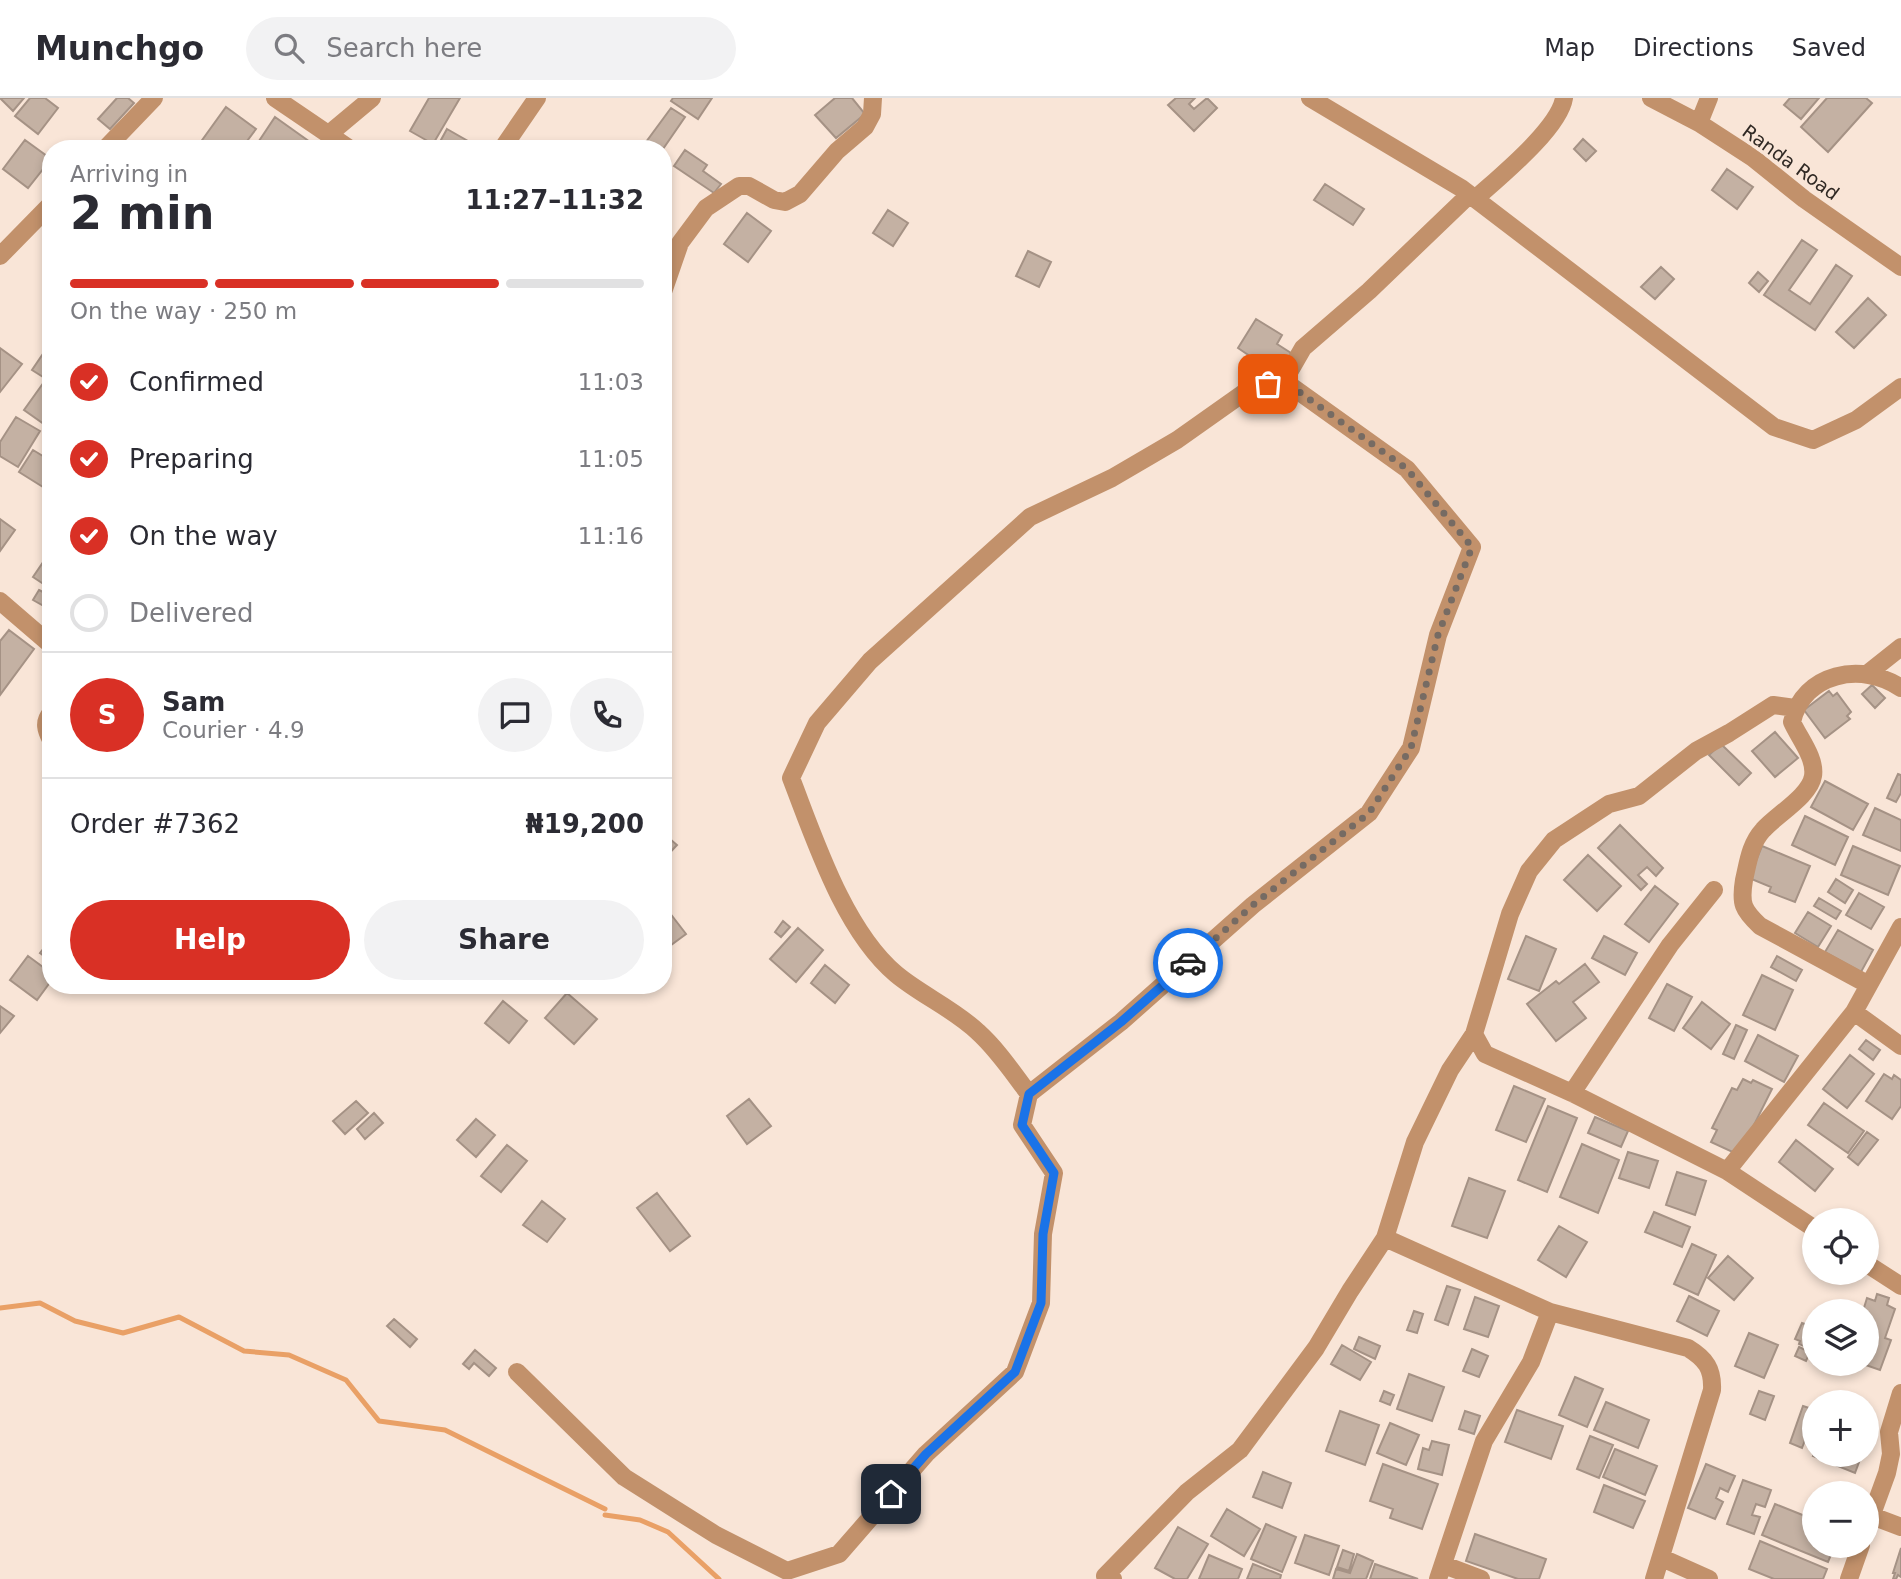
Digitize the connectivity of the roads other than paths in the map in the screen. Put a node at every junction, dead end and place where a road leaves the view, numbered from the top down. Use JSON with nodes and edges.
{"nodes":[{"id":1,"x":154,"y":98,"type":"edge"},
{"id":2,"x":275,"y":98,"type":"edge"},
{"id":3,"x":372,"y":98,"type":"edge"},
{"id":4,"x":537,"y":98,"type":"edge"},
{"id":5,"x":873,"y":98,"type":"edge"},
{"id":6,"x":1310,"y":98,"type":"edge"},
{"id":7,"x":1564,"y":98,"type":"edge"},
{"id":8,"x":1651,"y":98,"type":"edge"},
{"id":9,"x":1709,"y":98,"type":"edge"},
{"id":10,"x":1699,"y":123,"type":"junction"},
{"id":11,"x":113,"y":140,"type":"edge"},
{"id":12,"x":330,"y":140,"type":"edge"},
{"id":13,"x":332,"y":140,"type":"edge"},
{"id":14,"x":508,"y":140,"type":"edge"},
{"id":15,"x":1472,"y":197,"type":"junction"},
{"id":16,"x":42,"y":213,"type":"edge"},
{"id":17,"x":0,"y":256,"type":"edge"},
{"id":18,"x":672,"y":266,"type":"edge"},
{"id":19,"x":1901,"y":267,"type":"edge"},
{"id":20,"x":1284,"y":381,"type":"junction"},
{"id":21,"x":1901,"y":387,"type":"edge"},
{"id":22,"x":0,"y":601,"type":"edge"},
{"id":23,"x":42,"y":637,"type":"edge"},
{"id":24,"x":1901,"y":647,"type":"edge"},
{"id":25,"x":1867,"y":674,"type":"junction"},
{"id":26,"x":1901,"y":688,"type":"edge"},
{"id":27,"x":1795,"y":708,"type":"junction"},
{"id":28,"x":1714,"y":890,"type":"dead end"},
{"id":29,"x":1901,"y":927,"type":"edge"},
{"id":30,"x":1869,"y":985,"type":"junction"},
{"id":31,"x":1854,"y":1012,"type":"junction"},
{"id":32,"x":1474,"y":1034,"type":"junction"},
{"id":33,"x":1901,"y":1046,"type":"edge"},
{"id":34,"x":1572,"y":1093,"type":"junction"},
{"id":35,"x":1029,"y":1094,"type":"junction"},
{"id":36,"x":1727,"y":1171,"type":"junction"},
{"id":37,"x":1802,"y":1220,"type":"edge"},
{"id":38,"x":1385,"y":1238,"type":"junction"},
{"id":39,"x":1879,"y":1272,"type":"edge"},
{"id":40,"x":1901,"y":1286,"type":"edge"},
{"id":41,"x":1550,"y":1312,"type":"junction"},
{"id":42,"x":517,"y":1372,"type":"dead end"},
{"id":43,"x":1901,"y":1393,"type":"edge"},
{"id":44,"x":1879,"y":1496,"type":"edge"},
{"id":45,"x":1879,"y":1523,"type":"edge"},
{"id":46,"x":1901,"y":1527,"type":"edge"},
{"id":47,"x":1662,"y":1558,"type":"junction"},
{"id":48,"x":1856,"y":1558,"type":"edge"},
{"id":49,"x":1441,"y":1572,"type":"edge"},
{"id":50,"x":1113,"y":1579,"type":"edge"},
{"id":51,"x":1480,"y":1579,"type":"edge"},
{"id":52,"x":1654,"y":1579,"type":"edge"},
{"id":53,"x":1709,"y":1579,"type":"edge"},
{"id":54,"x":1849,"y":1579,"type":"edge"}],
"edges":[{"from":1,"to":11,"type":"street"},
{"from":2,"to":12,"type":"street"},
{"from":3,"to":13,"type":"street"},
{"from":4,"to":14,"type":"street"},
{"from":5,"to":18,"type":"street"},
{"from":6,"to":15,"type":"street"},
{"from":7,"to":15,"type":"street"},
{"from":8,"to":10,"type":"street","name":"Randa Road"},
{"from":9,"to":10,"type":"street"},
{"from":10,"to":19,"type":"street","name":"Randa Road"},
{"from":15,"to":20,"type":"street"},
{"from":15,"to":21,"type":"street"},
{"from":16,"to":17,"type":"street"},
{"from":20,"to":35,"type":"street"},
{"from":20,"to":35,"type":"street"},
{"from":22,"to":23,"type":"street"},
{"from":24,"to":25,"type":"street"},
{"from":25,"to":26,"type":"street"},
{"from":25,"to":27,"type":"street"},
{"from":27,"to":30,"type":"street"},
{"from":27,"to":32,"type":"street"},
{"from":28,"to":34,"type":"street"},
{"from":29,"to":30,"type":"street"},
{"from":30,"to":31,"type":"street"},
{"from":31,"to":33,"type":"street"},
{"from":31,"to":36,"type":"street"},
{"from":32,"to":34,"type":"street"},
{"from":32,"to":38,"type":"street"},
{"from":34,"to":36,"type":"street"},
{"from":35,"to":42,"type":"street"},
{"from":36,"to":37,"type":"street"},
{"from":38,"to":41,"type":"street"},
{"from":38,"to":50,"type":"street"},
{"from":39,"to":40,"type":"street"},
{"from":41,"to":47,"type":"street"},
{"from":41,"to":49,"type":"street"},
{"from":43,"to":44,"type":"street"},
{"from":45,"to":46,"type":"street"},
{"from":47,"to":52,"type":"street"},
{"from":47,"to":53,"type":"street"},
{"from":48,"to":54,"type":"street"},
{"from":49,"to":51,"type":"street"}]}
